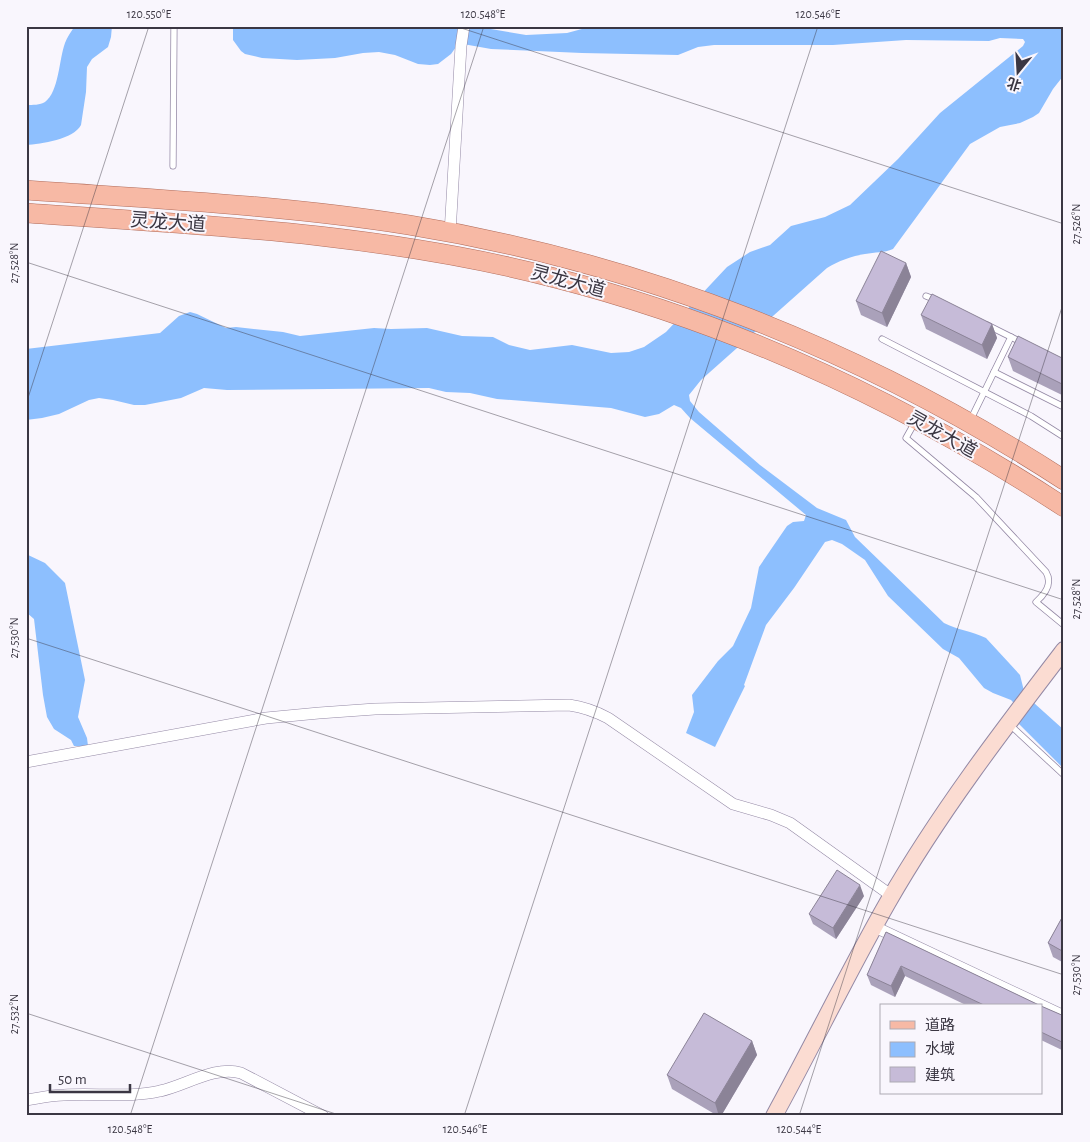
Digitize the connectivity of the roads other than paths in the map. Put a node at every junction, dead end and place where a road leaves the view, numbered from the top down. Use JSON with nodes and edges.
{"nodes":[{"id":1,"x":174,"y":26,"type":"edge"},
{"id":2,"x":464,"y":26,"type":"edge"},
{"id":3,"x":172,"y":166,"type":"dead end"},
{"id":4,"x":26,"y":190,"type":"edge"},
{"id":5,"x":26,"y":213,"type":"edge"},
{"id":6,"x":450,"y":232,"type":"junction"},
{"id":7,"x":926,"y":296,"type":"dead end"},
{"id":8,"x":943,"y":304,"type":"edge"},
{"id":9,"x":977,"y":320,"type":"edge"},
{"id":10,"x":1011,"y":337,"type":"junction"},
{"id":11,"x":882,"y":339,"type":"dead end"},
{"id":12,"x":1029,"y":345,"type":"edge"},
{"id":13,"x":994,"y":372,"type":"junction"},
{"id":14,"x":984,"y":392,"type":"junction"},
{"id":15,"x":1064,"y":407,"type":"edge"},
{"id":16,"x":916,"y":420,"type":"junction"},
{"id":17,"x":969,"y":423,"type":"junction"},
{"id":18,"x":1064,"y":437,"type":"edge"},
{"id":19,"x":1064,"y":480,"type":"edge"},
{"id":20,"x":1064,"y":508,"type":"edge"},
{"id":21,"x":1064,"y":625,"type":"edge"},
{"id":22,"x":1064,"y":650,"type":"edge"},
{"id":23,"x":1009,"y":723,"type":"junction"},
{"id":24,"x":26,"y":762,"type":"edge"},
{"id":25,"x":1064,"y":775,"type":"edge"},
{"id":26,"x":892,"y":896,"type":"junction"},
{"id":27,"x":875,"y":926,"type":"junction"},
{"id":28,"x":1039,"y":1004,"type":"edge"},
{"id":29,"x":1042,"y":1006,"type":"edge"},
{"id":30,"x":1064,"y":1016,"type":"edge"},
{"id":31,"x":26,"y":1100,"type":"edge"},
{"id":32,"x":775,"y":1115,"type":"edge"},
{"id":33,"x":323,"y":1116,"type":"edge"}],
"edges":[{"from":1,"to":3,"type":"lane"},
{"from":2,"to":6,"type":"street"},
{"from":4,"to":6,"type":"main road","name":"灵龙大道"},
{"from":5,"to":16,"type":"main road","name":"灵龙大道"},
{"from":6,"to":17,"type":"main road","name":"灵龙大道"},
{"from":7,"to":8,"type":"lane"},
{"from":9,"to":10,"type":"lane"},
{"from":10,"to":12,"type":"lane"},
{"from":10,"to":13,"type":"lane"},
{"from":11,"to":14,"type":"lane"},
{"from":13,"to":14,"type":"lane"},
{"from":13,"to":15,"type":"lane"},
{"from":14,"to":17,"type":"lane"},
{"from":14,"to":18,"type":"lane"},
{"from":16,"to":20,"type":"main road","name":"灵龙大道"},
{"from":16,"to":21,"type":"lane"},
{"from":17,"to":19,"type":"main road","name":"灵龙大道"},
{"from":22,"to":23,"type":"main road"},
{"from":23,"to":25,"type":"lane"},
{"from":23,"to":26,"type":"main road"},
{"from":24,"to":26,"type":"street"},
{"from":26,"to":27,"type":"main road"},
{"from":27,"to":28,"type":"street"},
{"from":27,"to":32,"type":"main road"},
{"from":29,"to":30,"type":"street"},
{"from":31,"to":33,"type":"street"}]}
